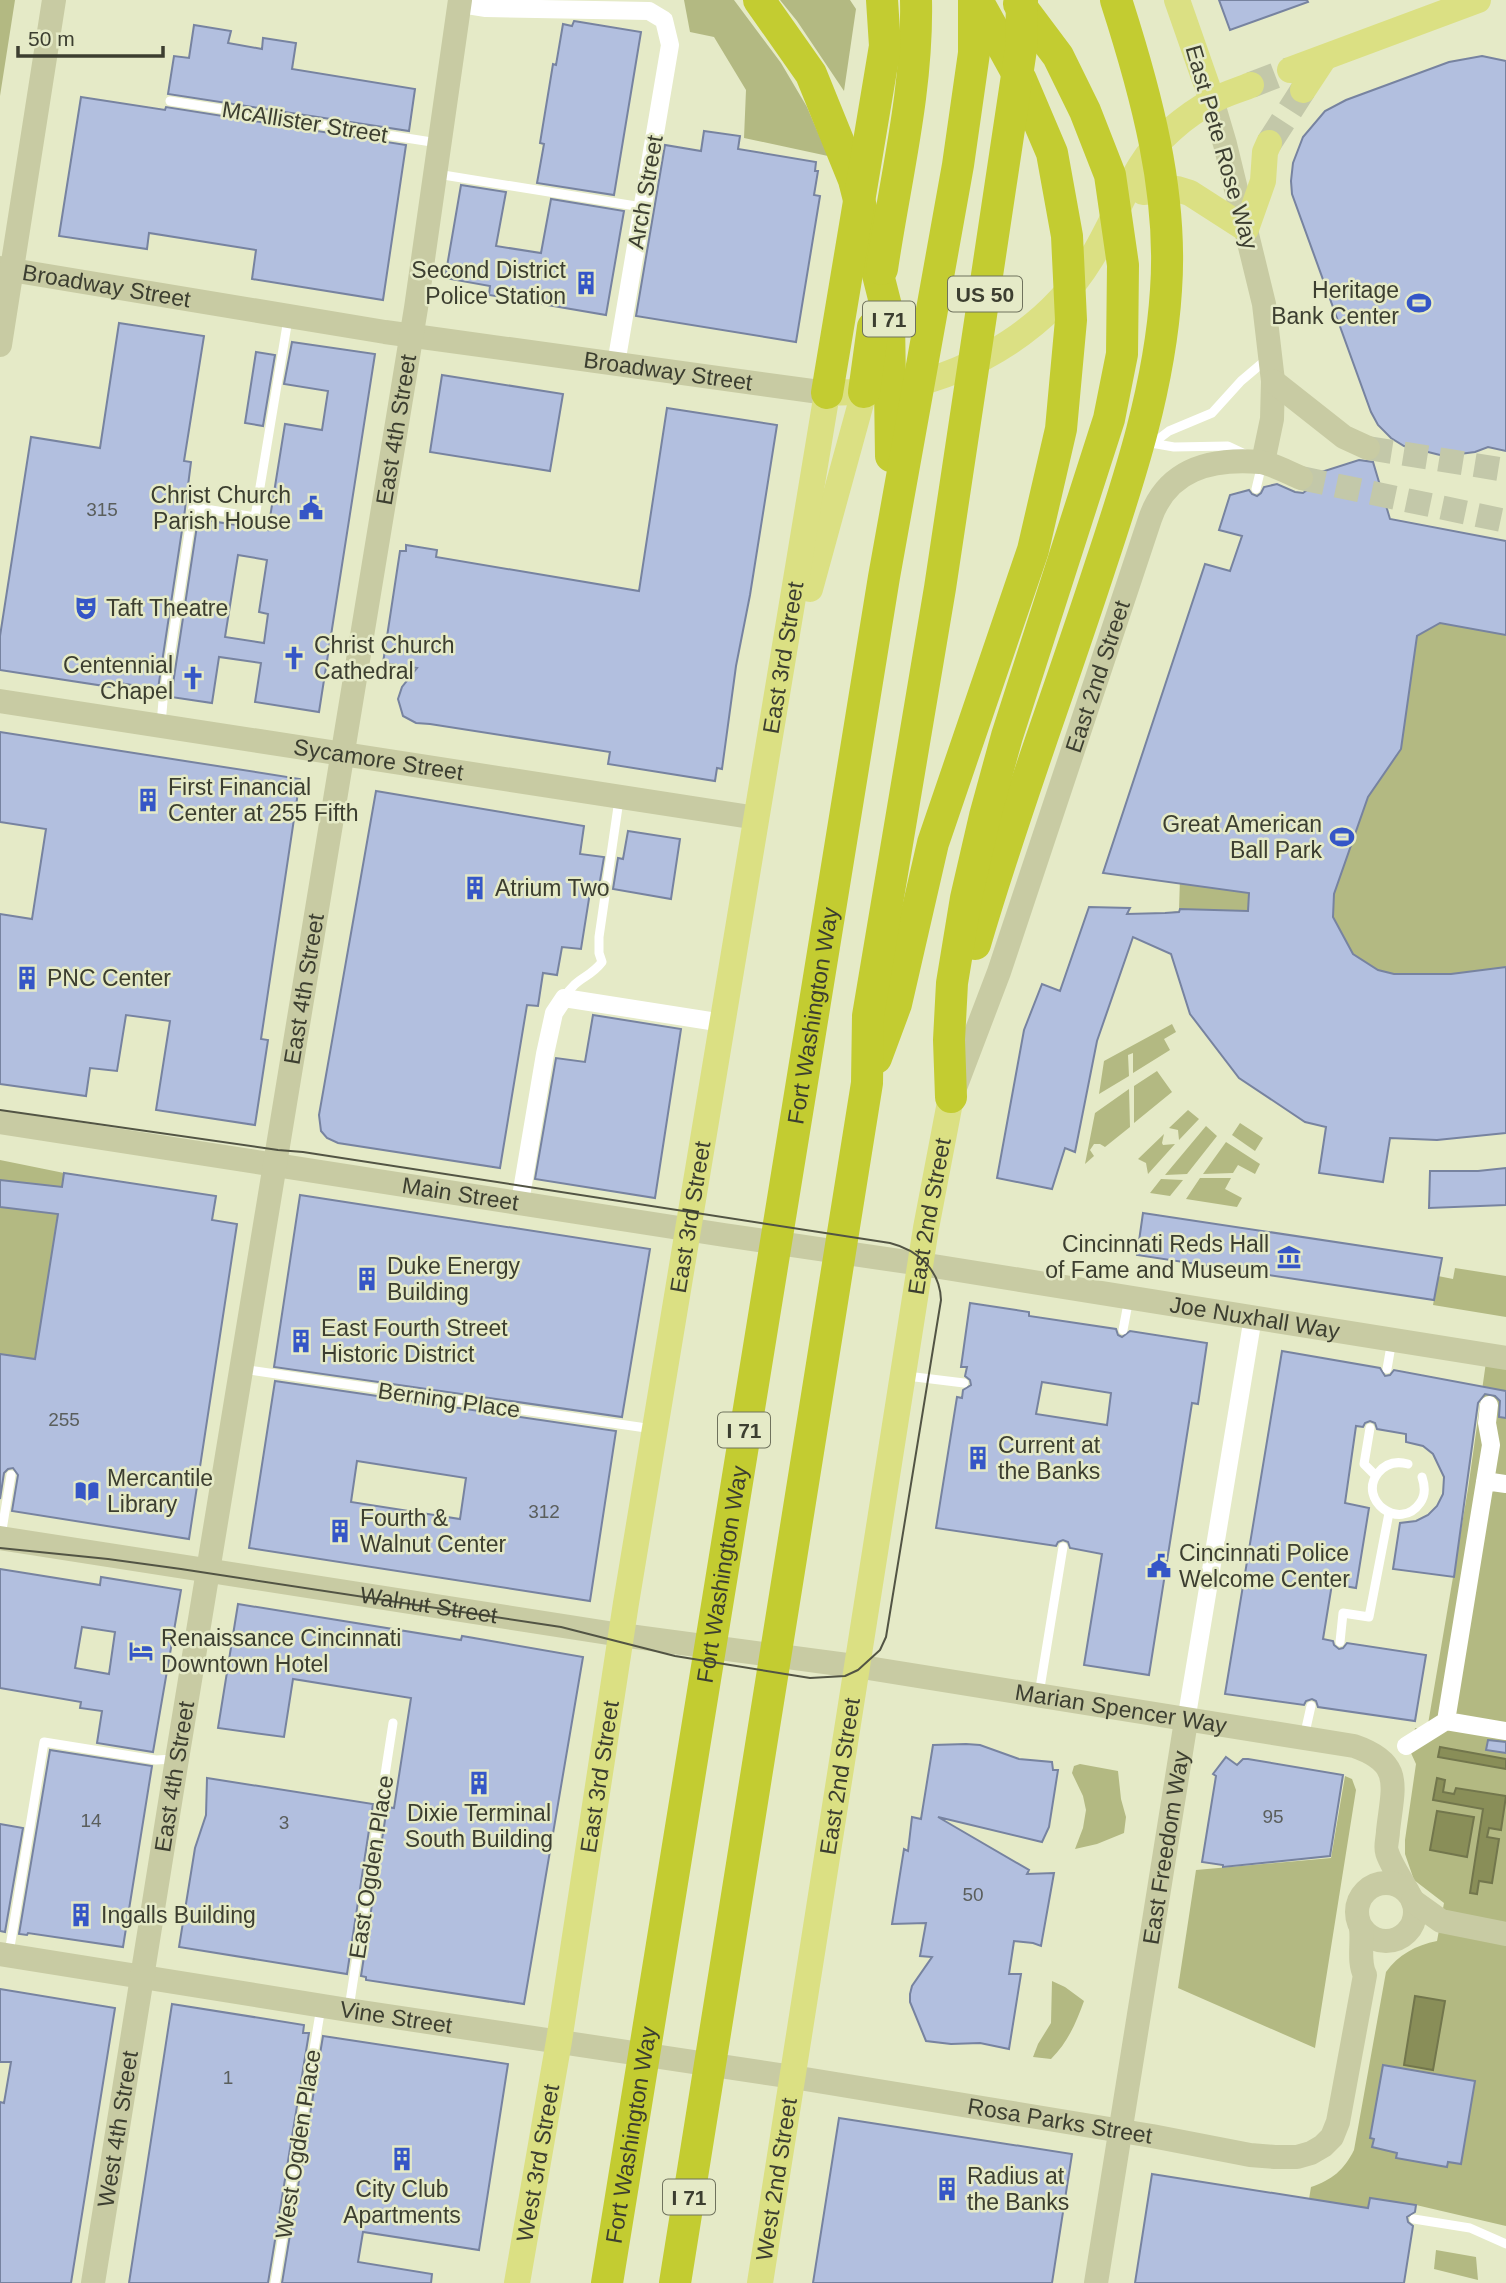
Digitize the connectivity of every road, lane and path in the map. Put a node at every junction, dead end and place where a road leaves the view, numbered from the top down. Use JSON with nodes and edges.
{"nodes":[{"id":1,"x":54,"y":0,"type":"edge"},
{"id":2,"x":759,"y":0,"type":"edge"},
{"id":3,"x":882,"y":0,"type":"edge"},
{"id":4,"x":916,"y":0,"type":"edge"},
{"id":5,"x":976,"y":0,"type":"edge"},
{"id":6,"x":1016,"y":0,"type":"edge"},
{"id":7,"x":1022,"y":0,"type":"edge"},
{"id":8,"x":1116,"y":0,"type":"edge"},
{"id":9,"x":1177,"y":0,"type":"edge"},
{"id":10,"x":1478,"y":0,"type":"edge"},
{"id":11,"x":461,"y":2,"type":"edge"},
{"id":12,"x":1296,"y":80,"type":"tunnel mouth"},
{"id":13,"x":1251,"y":85,"type":"tunnel mouth"},
{"id":14,"x":1212,"y":100,"type":"junction"},
{"id":15,"x":170,"y":101,"type":"dead end"},
{"id":16,"x":1269,"y":143,"type":"tunnel mouth"},
{"id":17,"x":440,"y":144,"type":"junction"},
{"id":18,"x":435,"y":173,"type":"junction"},
{"id":19,"x":1125,"y":198,"type":"junction"},
{"id":20,"x":642,"y":207,"type":"junction"},
{"id":21,"x":1246,"y":229,"type":"junction"},
{"id":22,"x":6,"y":269,"type":"edge"},
{"id":23,"x":288,"y":316,"type":"junction"},
{"id":24,"x":411,"y":336,"type":"junction"},
{"id":25,"x":0,"y":345,"type":"edge"},
{"id":26,"x":1271,"y":356,"type":"junction"},
{"id":27,"x":616,"y":364,"type":"junction"},
{"id":28,"x":1273,"y":381,"type":"junction"},
{"id":29,"x":864,"y":392,"type":"junction"},
{"id":30,"x":827,"y":393,"type":"junction"},
{"id":31,"x":1152,"y":443,"type":"junction"},
{"id":32,"x":1368,"y":448,"type":"tunnel mouth"},
{"id":33,"x":1263,"y":462,"type":"junction"},
{"id":34,"x":1301,"y":478,"type":"tunnel mouth"},
{"id":35,"x":1256,"y":488,"type":"dead end"},
{"id":36,"x":884,"y":577,"type":"junction"},
{"id":37,"x":1070,"y":630,"type":"dead end"},
{"id":38,"x":0,"y":701,"type":"edge"},
{"id":39,"x":773,"y":722,"type":"junction"},
{"id":40,"x":161,"y":726,"type":"junction"},
{"id":41,"x":343,"y":754,"type":"junction"},
{"id":42,"x":619,"y":797,"type":"junction"},
{"id":43,"x":757,"y":818,"type":"junction"},
{"id":44,"x":564,"y":998,"type":"junction"},
{"id":45,"x":723,"y":1023,"type":"junction"},
{"id":46,"x":949,"y":1040,"type":"junction"},
{"id":47,"x":867,"y":1083,"type":"junction"},
{"id":48,"x":951,"y":1097,"type":"junction"},
{"id":49,"x":0,"y":1122,"type":"edge"},
{"id":50,"x":276,"y":1165,"type":"junction"},
{"id":51,"x":520,"y":1202,"type":"junction"},
{"id":52,"x":689,"y":1230,"type":"junction"},
{"id":53,"x":921,"y":1264,"type":"junction"},
{"id":54,"x":1129,"y":1297,"type":"junction"},
{"id":55,"x":1253,"y":1317,"type":"junction"},
{"id":56,"x":1123,"y":1330,"type":"dead end"},
{"id":57,"x":1392,"y":1339,"type":"junction"},
{"id":58,"x":1506,"y":1358,"type":"edge"},
{"id":59,"x":242,"y":1369,"type":"junction"},
{"id":60,"x":1387,"y":1369,"type":"dead end"},
{"id":61,"x":904,"y":1376,"type":"junction"},
{"id":62,"x":964,"y":1383,"type":"dead end"},
{"id":63,"x":1489,"y":1405,"type":"dead end"},
{"id":64,"x":1370,"y":1428,"type":"dead end"},
{"id":65,"x":655,"y":1430,"type":"junction"},
{"id":66,"x":1408,"y":1464,"type":"dead end"},
{"id":67,"x":12,"y":1475,"type":"dead end"},
{"id":68,"x":1376,"y":1476,"type":"junction"},
{"id":69,"x":1422,"y":1477,"type":"dead end"},
{"id":70,"x":1485,"y":1481,"type":"junction"},
{"id":71,"x":1506,"y":1484,"type":"edge"},
{"id":72,"x":1389,"y":1513,"type":"junction"},
{"id":73,"x":1,"y":1538,"type":"edge"},
{"id":74,"x":1063,"y":1547,"type":"dead end"},
{"id":75,"x":209,"y":1570,"type":"junction"},
{"id":76,"x":621,"y":1635,"type":"junction"},
{"id":77,"x":1340,"y":1642,"type":"dead end"},
{"id":78,"x":859,"y":1667,"type":"junction"},
{"id":79,"x":1039,"y":1696,"type":"junction"},
{"id":80,"x":1311,"y":1706,"type":"dead end"},
{"id":81,"x":1186,"y":1721,"type":"junction"},
{"id":82,"x":1446,"y":1721,"type":"junction"},
{"id":83,"x":393,"y":1723,"type":"dead end"},
{"id":84,"x":1506,"y":1731,"type":"edge"},
{"id":85,"x":1304,"y":1739,"type":"junction"},
{"id":86,"x":1406,"y":1746,"type":"dead end"},
{"id":87,"x":177,"y":1759,"type":"junction"},
{"id":88,"x":1386,"y":1852,"type":"junction"},
{"id":89,"x":1364,"y":1892,"type":"junction"},
{"id":90,"x":1410,"y":1896,"type":"junction"},
{"id":91,"x":1453,"y":1924,"type":"junction"},
{"id":92,"x":1361,"y":1928,"type":"junction"},
{"id":93,"x":1402,"y":1934,"type":"junction"},
{"id":94,"x":1506,"y":1934,"type":"edge"},
{"id":95,"x":4,"y":1954,"type":"edge"},
{"id":96,"x":1365,"y":1975,"type":"junction"},
{"id":97,"x":143,"y":1977,"type":"junction"},
{"id":98,"x":321,"y":2005,"type":"junction"},
{"id":99,"x":348,"y":2010,"type":"junction"},
{"id":100,"x":559,"y":2041,"type":"junction"},
{"id":101,"x":793,"y":2077,"type":"junction"},
{"id":102,"x":1122,"y":2131,"type":"junction"},
{"id":103,"x":1414,"y":2218,"type":"dead end"},
{"id":104,"x":1506,"y":2244,"type":"edge"},
{"id":105,"x":93,"y":2283,"type":"edge"},
{"id":106,"x":275,"y":2283,"type":"edge"},
{"id":107,"x":517,"y":2283,"type":"edge"},
{"id":108,"x":607,"y":2283,"type":"edge"},
{"id":109,"x":675,"y":2283,"type":"edge"},
{"id":110,"x":760,"y":2283,"type":"edge"},
{"id":111,"x":1096,"y":2283,"type":"edge"}],
"edges":[{"from":1,"to":22,"type":"main road"},
{"from":2,"to":36,"type":"highway","number":"I 71"},
{"from":3,"to":30,"type":"highway"},
{"from":4,"to":29,"type":"highway"},
{"from":5,"to":36,"type":"highway","number":"US 50"},
{"from":5,"to":47,"type":"highway","number":"I 71"},
{"from":6,"to":46,"type":"highway"},
{"from":7,"to":47,"type":"highway","number":"US 50"},
{"from":8,"to":46,"type":"highway"},
{"from":9,"to":14,"type":"main road","name":"East Pete Rose Way"},
{"from":10,"to":12,"type":"main road"},
{"from":11,"to":17,"type":"main road","name":"East 4th Street"},
{"from":11,"to":20,"type":"street","name":"Arch Street"},
{"from":13,"to":14,"type":"main road","name":"Broadway Street"},
{"from":14,"to":19,"type":"main road","name":"Broadway Street"},
{"from":14,"to":21,"type":"main road","name":"East Pete Rose Way"},
{"from":15,"to":17,"type":"lane","name":"McAllister Street"},
{"from":16,"to":21,"type":"main road"},
{"from":17,"to":18,"type":"main road","name":"East 4th Street"},
{"from":18,"to":20,"type":"lane"},
{"from":18,"to":24,"type":"main road","name":"East 4th Street"},
{"from":19,"to":21,"type":"main road"},
{"from":19,"to":29,"type":"main road","name":"Broadway Street"},
{"from":20,"to":27,"type":"street","name":"Arch Street"},
{"from":21,"to":26,"type":"main road","name":"East Pete Rose Way"},
{"from":22,"to":23,"type":"main road","name":"Broadway Street"},
{"from":22,"to":25,"type":"main road"},
{"from":23,"to":24,"type":"main road","name":"Broadway Street"},
{"from":23,"to":40,"type":"lane"},
{"from":24,"to":27,"type":"main road","name":"Broadway Street"},
{"from":24,"to":41,"type":"main road","name":"East 4th Street"},
{"from":26,"to":28,"type":"main road","name":"East Pete Rose Way"},
{"from":26,"to":31,"type":"lane"},
{"from":27,"to":30,"type":"main road","name":"Broadway Street"},
{"from":28,"to":32,"type":"main road"},
{"from":28,"to":33,"type":"main road","name":"East Pete Rose Way"},
{"from":29,"to":30,"type":"main road","name":"Broadway Street"},
{"from":29,"to":39,"type":"main road"},
{"from":30,"to":39,"type":"main road","name":"East 3rd Street"},
{"from":31,"to":33,"type":"lane"},
{"from":31,"to":37,"type":"lane"},
{"from":33,"to":34,"type":"main road"},
{"from":33,"to":35,"type":"lane"},
{"from":33,"to":48,"type":"main road","name":"East 2nd Street"},
{"from":36,"to":108,"type":"highway","name":"Fort Washington Way","number":"I 71"},
{"from":38,"to":40,"type":"main road","name":"Sycamore Street"},
{"from":39,"to":43,"type":"main road","name":"East 3rd Street"},
{"from":40,"to":41,"type":"main road","name":"Sycamore Street"},
{"from":41,"to":42,"type":"main road","name":"Sycamore Street"},
{"from":41,"to":50,"type":"main road","name":"East 4th Street"},
{"from":42,"to":43,"type":"main road","name":"Sycamore Street"},
{"from":42,"to":44,"type":"lane"},
{"from":43,"to":45,"type":"main road","name":"East 3rd Street"},
{"from":44,"to":45,"type":"street"},
{"from":44,"to":51,"type":"street"},
{"from":45,"to":52,"type":"main road","name":"East 3rd Street"},
{"from":46,"to":48,"type":"highway"},
{"from":47,"to":109,"type":"highway","number":"I 71"},
{"from":48,"to":53,"type":"main road","name":"East 2nd Street"},
{"from":49,"to":50,"type":"main road","name":"Main Street"},
{"from":50,"to":51,"type":"main road","name":"Main Street"},
{"from":50,"to":59,"type":"main road","name":"East 4th Street"},
{"from":51,"to":52,"type":"main road","name":"Main Street"},
{"from":52,"to":53,"type":"main road","name":"Main Street"},
{"from":52,"to":65,"type":"main road","name":"East 3rd Street"},
{"from":53,"to":54,"type":"main road","name":"Joe Nuxhall Way"},
{"from":53,"to":61,"type":"main road","name":"East 2nd Street"},
{"from":54,"to":55,"type":"main road","name":"Joe Nuxhall Way"},
{"from":54,"to":56,"type":"lane"},
{"from":55,"to":57,"type":"main road","name":"Joe Nuxhall Way"},
{"from":55,"to":81,"type":"street","name":"East Freedom Way"},
{"from":57,"to":58,"type":"main road","name":"Joe Nuxhall Way"},
{"from":57,"to":60,"type":"lane"},
{"from":59,"to":65,"type":"lane","name":"Berning Place"},
{"from":59,"to":75,"type":"main road","name":"East 4th Street"},
{"from":61,"to":62,"type":"lane"},
{"from":61,"to":78,"type":"main road","name":"East 2nd Street"},
{"from":63,"to":70,"type":"street"},
{"from":64,"to":68,"type":"lane"},
{"from":65,"to":76,"type":"main road","name":"East 3rd Street"},
{"from":66,"to":68,"type":"lane"},
{"from":67,"to":73,"type":"lane"},
{"from":68,"to":72,"type":"lane"},
{"from":69,"to":72,"type":"lane"},
{"from":70,"to":71,"type":"street"},
{"from":70,"to":82,"type":"street"},
{"from":72,"to":77,"type":"lane"},
{"from":73,"to":75,"type":"main road","name":"Walnut Street"},
{"from":74,"to":79,"type":"lane"},
{"from":75,"to":76,"type":"main road","name":"Walnut Street"},
{"from":75,"to":87,"type":"main road","name":"East 4th Street"},
{"from":76,"to":78,"type":"main road","name":"Walnut Street"},
{"from":76,"to":100,"type":"main road","name":"East 3rd Street"},
{"from":78,"to":79,"type":"main road","name":"Marian Spencer Way"},
{"from":78,"to":101,"type":"main road","name":"East 2nd Street"},
{"from":79,"to":81,"type":"main road","name":"Marian Spencer Way"},
{"from":80,"to":85,"type":"lane"},
{"from":81,"to":85,"type":"main road","name":"Marian Spencer Way"},
{"from":81,"to":102,"type":"main road","name":"East Freedom Way"},
{"from":82,"to":84,"type":"street"},
{"from":82,"to":86,"type":"street"},
{"from":83,"to":99,"type":"lane","name":"East Ogden Place"},
{"from":85,"to":88,"type":"main road","name":"Marian Spencer Way"},
{"from":87,"to":95,"type":"lane"},
{"from":87,"to":97,"type":"main road","name":"East 4th Street"},
{"from":88,"to":89,"type":"main road"},
{"from":88,"to":90,"type":"main road"},
{"from":89,"to":90,"type":"main road"},
{"from":89,"to":92,"type":"main road"},
{"from":90,"to":91,"type":"main road"},
{"from":90,"to":93,"type":"main road"},
{"from":91,"to":93,"type":"main road"},
{"from":91,"to":94,"type":"main road"},
{"from":92,"to":93,"type":"main road"},
{"from":92,"to":96,"type":"main road"},
{"from":93,"to":96,"type":"main road"},
{"from":95,"to":97,"type":"main road","name":"Vine Street"},
{"from":96,"to":102,"type":"main road","name":"Rosa Parks Street"},
{"from":97,"to":98,"type":"main road","name":"Vine Street"},
{"from":97,"to":105,"type":"main road","name":"West 4th Street"},
{"from":98,"to":99,"type":"main road","name":"Vine Street"},
{"from":98,"to":106,"type":"lane","name":"West Ogden Place"},
{"from":99,"to":100,"type":"main road","name":"Vine Street"},
{"from":100,"to":101,"type":"main road","name":"Vine Street"},
{"from":100,"to":107,"type":"main road","name":"West 3rd Street"},
{"from":101,"to":102,"type":"main road","name":"Rosa Parks Street"},
{"from":101,"to":110,"type":"main road","name":"West 2nd Street"},
{"from":102,"to":111,"type":"main road","name":"East Freedom Way"},
{"from":103,"to":104,"type":"lane"}]}
